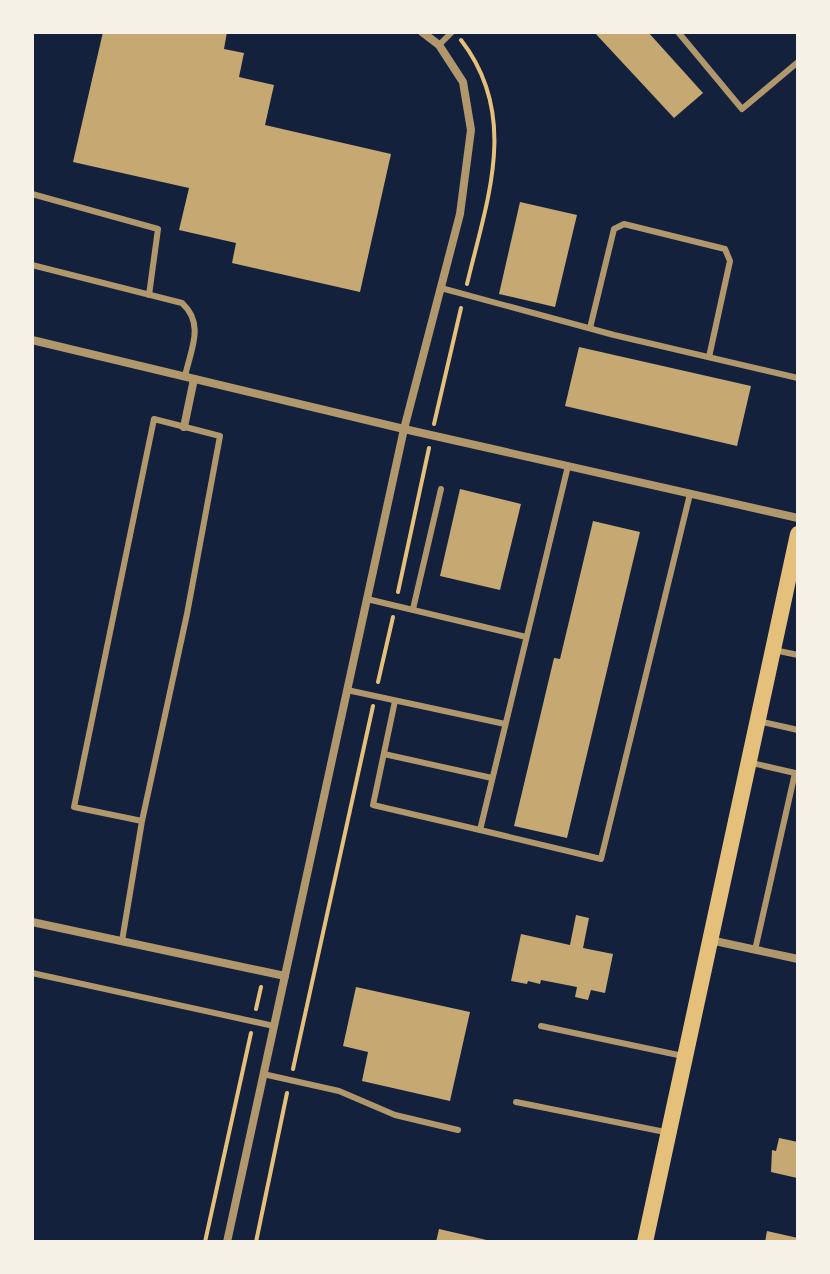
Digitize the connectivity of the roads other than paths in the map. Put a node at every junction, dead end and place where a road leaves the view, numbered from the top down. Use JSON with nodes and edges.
{"nodes":[{"id":1,"x":422,"y":32,"type":"edge"},
{"id":2,"x":453,"y":32,"type":"edge"},
{"id":3,"x":678,"y":32,"type":"edge"},
{"id":4,"x":439,"y":45,"type":"junction"},
{"id":5,"x":798,"y":62,"type":"edge"},
{"id":6,"x":32,"y":194,"type":"edge"},
{"id":7,"x":32,"y":265,"type":"edge"},
{"id":8,"x":441,"y":288,"type":"junction"},
{"id":9,"x":149,"y":295,"type":"junction"},
{"id":10,"x":590,"y":328,"type":"junction"},
{"id":11,"x":32,"y":340,"type":"edge"},
{"id":12,"x":709,"y":357,"type":"junction"},
{"id":13,"x":190,"y":378,"type":"junction"},
{"id":14,"x":798,"y":378,"type":"edge"},
{"id":15,"x":184,"y":427,"type":"junction"},
{"id":16,"x":404,"y":429,"type":"junction"},
{"id":17,"x":568,"y":466,"type":"junction"},
{"id":18,"x":441,"y":489,"type":"dead end"},
{"id":19,"x":690,"y":494,"type":"junction"},
{"id":20,"x":798,"y":518,"type":"edge"},
{"id":21,"x":798,"y":534,"type":"edge"},
{"id":22,"x":367,"y":599,"type":"junction"},
{"id":23,"x":413,"y":609,"type":"junction"},
{"id":24,"x":526,"y":637,"type":"junction"},
{"id":25,"x":773,"y":650,"type":"junction"},
{"id":26,"x":798,"y":655,"type":"edge"},
{"id":27,"x":347,"y":690,"type":"junction"},
{"id":28,"x":395,"y":701,"type":"junction"},
{"id":29,"x":758,"y":721,"type":"junction"},
{"id":30,"x":505,"y":724,"type":"junction"},
{"id":31,"x":798,"y":730,"type":"edge"},
{"id":32,"x":384,"y":754,"type":"junction"},
{"id":33,"x":749,"y":763,"type":"junction"},
{"id":34,"x":796,"y":774,"type":"edge"},
{"id":35,"x":492,"y":778,"type":"junction"},
{"id":36,"x":142,"y":821,"type":"junction"},
{"id":37,"x":480,"y":830,"type":"junction"},
{"id":38,"x":32,"y":922,"type":"edge"},
{"id":39,"x":710,"y":940,"type":"junction"},
{"id":40,"x":122,"y":941,"type":"junction"},
{"id":41,"x":755,"y":950,"type":"junction"},
{"id":42,"x":798,"y":959,"type":"edge"},
{"id":43,"x":32,"y":973,"type":"edge"},
{"id":44,"x":285,"y":976,"type":"junction"},
{"id":45,"x":274,"y":1026,"type":"junction"},
{"id":46,"x":541,"y":1026,"type":"dead end"},
{"id":47,"x":685,"y":1057,"type":"junction"},
{"id":48,"x":263,"y":1074,"type":"junction"},
{"id":49,"x":516,"y":1102,"type":"dead end"},
{"id":50,"x":458,"y":1130,"type":"dead end"},
{"id":51,"x":669,"y":1133,"type":"junction"},
{"id":52,"x":227,"y":1242,"type":"edge"},
{"id":53,"x":645,"y":1242,"type":"edge"}],
"edges":[{"from":1,"to":4,"type":"street"},
{"from":2,"to":4,"type":"lane"},
{"from":3,"to":5,"type":"lane"},
{"from":4,"to":8,"type":"street"},
{"from":6,"to":9,"type":"lane"},
{"from":7,"to":9,"type":"lane"},
{"from":8,"to":10,"type":"lane"},
{"from":8,"to":16,"type":"street"},
{"from":9,"to":13,"type":"lane"},
{"from":10,"to":12,"type":"lane"},
{"from":10,"to":12,"type":"lane"},
{"from":11,"to":13,"type":"street"},
{"from":12,"to":14,"type":"lane"},
{"from":13,"to":15,"type":"street"},
{"from":13,"to":16,"type":"street"},
{"from":15,"to":36,"type":"lane"},
{"from":15,"to":36,"type":"lane"},
{"from":16,"to":17,"type":"street"},
{"from":16,"to":22,"type":"street"},
{"from":17,"to":19,"type":"street"},
{"from":17,"to":24,"type":"lane"},
{"from":18,"to":23,"type":"lane"},
{"from":19,"to":20,"type":"street"},
{"from":19,"to":37,"type":"lane"},
{"from":21,"to":25,"type":"main road"},
{"from":22,"to":23,"type":"lane"},
{"from":22,"to":27,"type":"street"},
{"from":23,"to":24,"type":"lane"},
{"from":24,"to":30,"type":"lane"},
{"from":25,"to":26,"type":"lane"},
{"from":25,"to":29,"type":"main road"},
{"from":27,"to":28,"type":"lane"},
{"from":27,"to":44,"type":"street"},
{"from":28,"to":30,"type":"lane"},
{"from":28,"to":32,"type":"lane"},
{"from":29,"to":31,"type":"lane"},
{"from":29,"to":33,"type":"main road"},
{"from":30,"to":35,"type":"lane"},
{"from":32,"to":35,"type":"lane"},
{"from":32,"to":37,"type":"lane"},
{"from":33,"to":34,"type":"lane"},
{"from":33,"to":39,"type":"main road"},
{"from":34,"to":41,"type":"lane"},
{"from":35,"to":37,"type":"lane"},
{"from":36,"to":40,"type":"lane"},
{"from":38,"to":40,"type":"street"},
{"from":39,"to":41,"type":"street"},
{"from":39,"to":47,"type":"main road"},
{"from":40,"to":44,"type":"street"},
{"from":41,"to":42,"type":"street"},
{"from":43,"to":45,"type":"lane"},
{"from":44,"to":45,"type":"street"},
{"from":45,"to":48,"type":"street"},
{"from":46,"to":47,"type":"lane"},
{"from":47,"to":51,"type":"main road"},
{"from":48,"to":50,"type":"lane"},
{"from":48,"to":52,"type":"street"},
{"from":49,"to":51,"type":"lane"},
{"from":51,"to":53,"type":"main road"}]}
